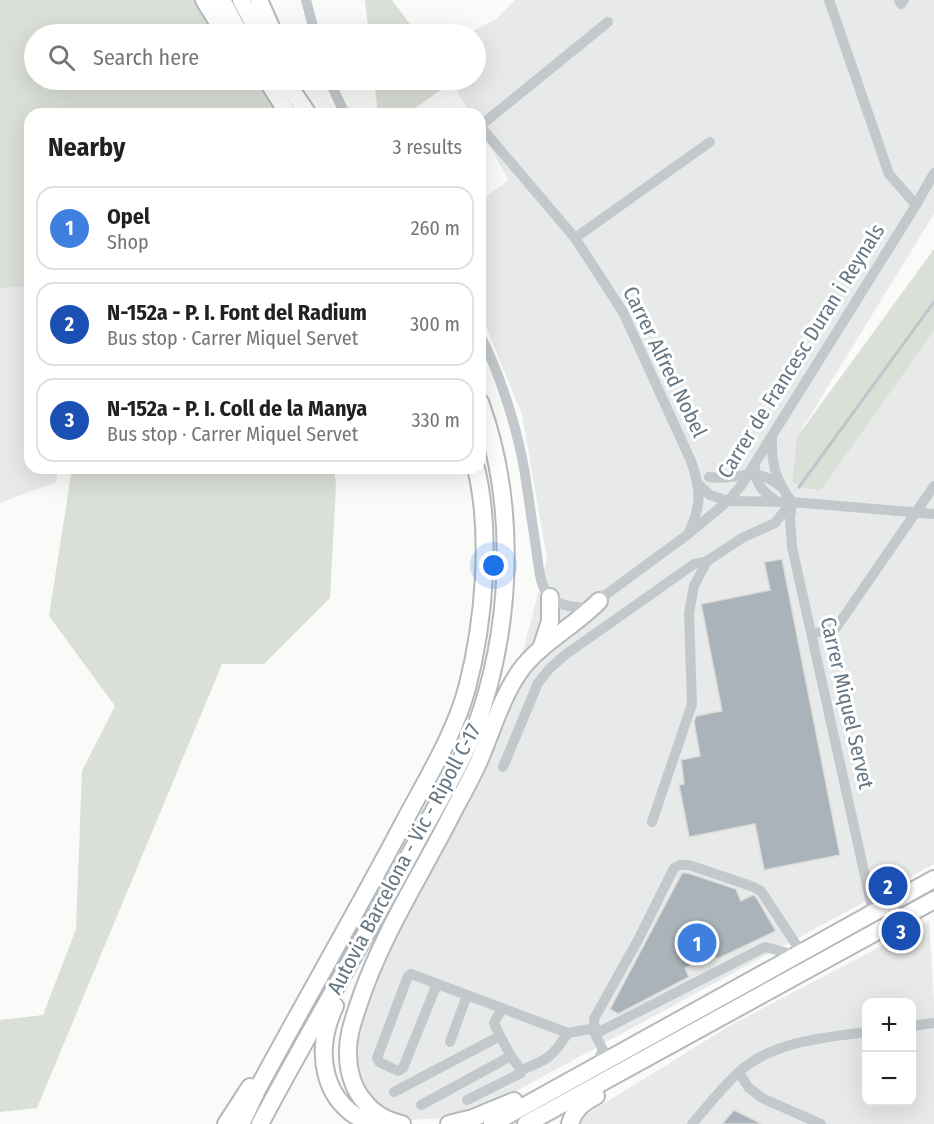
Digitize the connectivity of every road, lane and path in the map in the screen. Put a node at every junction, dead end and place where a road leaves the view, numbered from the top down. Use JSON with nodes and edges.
{"nodes":[{"id":1,"x":204,"y":0,"type":"edge"},
{"id":2,"x":222,"y":0,"type":"edge"},
{"id":3,"x":241,"y":0,"type":"edge"},
{"id":4,"x":260,"y":0,"type":"edge"},
{"id":5,"x":306,"y":0,"type":"edge"},
{"id":6,"x":830,"y":0,"type":"edge"},
{"id":7,"x":899,"y":0,"type":"edge"},
{"id":8,"x":904,"y":0,"type":"edge"},
{"id":9,"x":608,"y":22,"type":"dead end"},
{"id":10,"x":219,"y":24,"type":"edge"},
{"id":11,"x":235,"y":24,"type":"edge"},
{"id":12,"x":254,"y":24,"type":"edge"},
{"id":13,"x":270,"y":24,"type":"edge"},
{"id":14,"x":312,"y":24,"type":"edge"},
{"id":15,"x":278,"y":90,"type":"edge"},
{"id":16,"x":282,"y":90,"type":"edge"},
{"id":17,"x":303,"y":90,"type":"edge"},
{"id":18,"x":334,"y":90,"type":"edge"},
{"id":19,"x":285,"y":108,"type":"edge"},
{"id":20,"x":302,"y":108,"type":"edge"},
{"id":21,"x":315,"y":108,"type":"edge"},
{"id":22,"x":342,"y":108,"type":"edge"},
{"id":23,"x":486,"y":121,"type":"edge"},
{"id":24,"x":486,"y":133,"type":"edge"},
{"id":25,"x":710,"y":142,"type":"dead end"},
{"id":26,"x":934,"y":173,"type":"edge"},
{"id":27,"x":916,"y":205,"type":"junction"},
{"id":28,"x":574,"y":238,"type":"junction"},
{"id":29,"x":486,"y":346,"type":"edge"},
{"id":30,"x":486,"y":424,"type":"edge"},
{"id":31,"x":772,"y":437,"type":"junction"},
{"id":32,"x":691,"y":462,"type":"junction"},
{"id":33,"x":753,"y":470,"type":"junction"},
{"id":34,"x":477,"y":474,"type":"edge"},
{"id":35,"x":709,"y":477,"type":"junction"},
{"id":36,"x":699,"y":485,"type":"junction"},
{"id":37,"x":934,"y":486,"type":"edge"},
{"id":38,"x":781,"y":487,"type":"junction"},
{"id":39,"x":728,"y":501,"type":"junction"},
{"id":40,"x":779,"y":502,"type":"junction"},
{"id":41,"x":792,"y":502,"type":"junction"},
{"id":42,"x":915,"y":513,"type":"junction"},
{"id":43,"x":934,"y":514,"type":"edge"},
{"id":44,"x":687,"y":535,"type":"junction"},
{"id":45,"x":707,"y":561,"type":"junction"},
{"id":46,"x":550,"y":597,"type":"junction"},
{"id":47,"x":598,"y":601,"type":"junction"},
{"id":48,"x":812,"y":634,"type":"junction"},
{"id":49,"x":540,"y":650,"type":"junction"},
{"id":50,"x":503,"y":767,"type":"dead end"},
{"id":51,"x":652,"y":822,"type":"dead end"},
{"id":52,"x":934,"y":879,"type":"edge"},
{"id":53,"x":934,"y":900,"type":"edge"},
{"id":54,"x":873,"y":912,"type":"junction"},
{"id":55,"x":799,"y":953,"type":"junction"},
{"id":56,"x":348,"y":966,"type":"junction"},
{"id":57,"x":437,"y":984,"type":"junction"},
{"id":58,"x":467,"y":995,"type":"junction"},
{"id":59,"x":502,"y":1008,"type":"junction"},
{"id":60,"x":934,"y":1023,"type":"edge"},
{"id":61,"x":916,"y":1025,"type":"edge"},
{"id":62,"x":700,"y":1028,"type":"junction"},
{"id":63,"x":595,"y":1031,"type":"junction"},
{"id":64,"x":288,"y":1033,"type":"junction"},
{"id":65,"x":568,"y":1033,"type":"junction"},
{"id":66,"x":862,"y":1033,"type":"edge"},
{"id":67,"x":500,"y":1036,"type":"junction"},
{"id":68,"x":450,"y":1042,"type":"dead end"},
{"id":69,"x":631,"y":1046,"type":"junction"},
{"id":70,"x":511,"y":1056,"type":"junction"},
{"id":71,"x":600,"y":1056,"type":"junction"},
{"id":72,"x":521,"y":1070,"type":"junction"},
{"id":73,"x":739,"y":1072,"type":"junction"},
{"id":74,"x":394,"y":1092,"type":"dead end"},
{"id":75,"x":467,"y":1100,"type":"dead end"},
{"id":76,"x":421,"y":1105,"type":"dead end"},
{"id":77,"x":226,"y":1124,"type":"edge"},
{"id":78,"x":241,"y":1124,"type":"edge"},
{"id":79,"x":260,"y":1124,"type":"edge"},
{"id":80,"x":371,"y":1124,"type":"edge"},
{"id":81,"x":402,"y":1124,"type":"edge"},
{"id":82,"x":449,"y":1124,"type":"edge"},
{"id":83,"x":492,"y":1124,"type":"edge"},
{"id":84,"x":526,"y":1124,"type":"edge"},
{"id":85,"x":570,"y":1124,"type":"edge"},
{"id":86,"x":692,"y":1124,"type":"edge"},
{"id":87,"x":821,"y":1124,"type":"edge"}],
"edges":[{"from":1,"to":10,"type":"highway"},
{"from":2,"to":11,"type":"highway"},
{"from":3,"to":12,"type":"highway"},
{"from":4,"to":13,"type":"highway"},
{"from":5,"to":14,"type":"street"},
{"from":6,"to":27,"type":"street"},
{"from":7,"to":8,"type":"street"},
{"from":9,"to":23,"type":"street"},
{"from":15,"to":19,"type":"highway"},
{"from":16,"to":20,"type":"highway"},
{"from":17,"to":21,"type":"highway"},
{"from":18,"to":22,"type":"street"},
{"from":24,"to":28,"type":"street","name":"Carrer Alfred Nobel"},
{"from":25,"to":28,"type":"street"},
{"from":26,"to":27,"type":"street","name":"Carrer de Francesc Duran i Reynals"},
{"from":27,"to":31,"type":"street","name":"Carrer de Francesc Duran i Reynals"},
{"from":28,"to":32,"type":"street","name":"Carrer Alfred Nobel"},
{"from":29,"to":46,"type":"street"},
{"from":30,"to":56,"type":"highway","name":"Autovia Barcelona - Vic - Ripoll C-17"},
{"from":31,"to":33,"type":"street","name":"Carrer de Francesc Duran i Reynals"},
{"from":31,"to":38,"type":"street"},
{"from":32,"to":35,"type":"street","name":"Carrer Alfred Nobel"},
{"from":32,"to":36,"type":"street","name":"Carrer Alfred Nobel"},
{"from":33,"to":35,"type":"street"},
{"from":33,"to":38,"type":"street"},
{"from":33,"to":39,"type":"street","name":"Carrer de Francesc Duran i Reynals"},
{"from":33,"to":40,"type":"street"},
{"from":34,"to":64,"type":"highway","name":"Autovia Barcelona - Vic - Ripoll C-17"},
{"from":35,"to":39,"type":"street","name":"Carrer Alfred Nobel"},
{"from":36,"to":39,"type":"street"},
{"from":36,"to":44,"type":"street","name":"Carrer Alfred Nobel"},
{"from":37,"to":42,"type":"street"},
{"from":38,"to":41,"type":"street"},
{"from":39,"to":40,"type":"street"},
{"from":39,"to":44,"type":"street","name":"Carrer de Francesc Duran i Reynals"},
{"from":40,"to":41,"type":"street"},
{"from":41,"to":42,"type":"street"},
{"from":41,"to":45,"type":"street"},
{"from":41,"to":48,"type":"street","name":"Carrer Miquel Servet"},
{"from":42,"to":43,"type":"street"},
{"from":42,"to":48,"type":"street"},
{"from":44,"to":47,"type":"street","name":"Carrer de Francesc Duran i Reynals"},
{"from":45,"to":50,"type":"street"},
{"from":45,"to":51,"type":"street"},
{"from":46,"to":47,"type":"street"},
{"from":46,"to":49,"type":"highway"},
{"from":47,"to":49,"type":"highway"},
{"from":48,"to":54,"type":"street","name":"Carrer Miquel Servet"},
{"from":49,"to":81,"type":"highway"},
{"from":52,"to":54,"type":"highway"},
{"from":53,"to":62,"type":"highway"},
{"from":54,"to":55,"type":"highway"},
{"from":55,"to":63,"type":"street"},
{"from":55,"to":63,"type":"street"},
{"from":55,"to":69,"type":"highway"},
{"from":56,"to":79,"type":"highway","name":"Autovia Barcelona - Vic - Ripoll C-17"},
{"from":56,"to":80,"type":"highway"},
{"from":57,"to":57,"type":"street"},
{"from":57,"to":58,"type":"street"},
{"from":58,"to":59,"type":"street"},
{"from":58,"to":68,"type":"street"},
{"from":59,"to":65,"type":"street"},
{"from":59,"to":67,"type":"street"},
{"from":60,"to":61,"type":"street"},
{"from":62,"to":84,"type":"highway"},
{"from":62,"to":85,"type":"highway"},
{"from":63,"to":65,"type":"street"},
{"from":63,"to":71,"type":"street"},
{"from":64,"to":77,"type":"highway"},
{"from":64,"to":78,"type":"highway","name":"Autovia Barcelona - Vic - Ripoll C-17"},
{"from":65,"to":72,"type":"street"},
{"from":66,"to":73,"type":"street"},
{"from":67,"to":70,"type":"street"},
{"from":67,"to":74,"type":"street"},
{"from":69,"to":71,"type":"highway"},
{"from":69,"to":83,"type":"highway"},
{"from":70,"to":72,"type":"street"},
{"from":70,"to":76,"type":"street"},
{"from":71,"to":82,"type":"highway"},
{"from":72,"to":75,"type":"street"},
{"from":73,"to":86,"type":"street"},
{"from":73,"to":87,"type":"street"}]}
